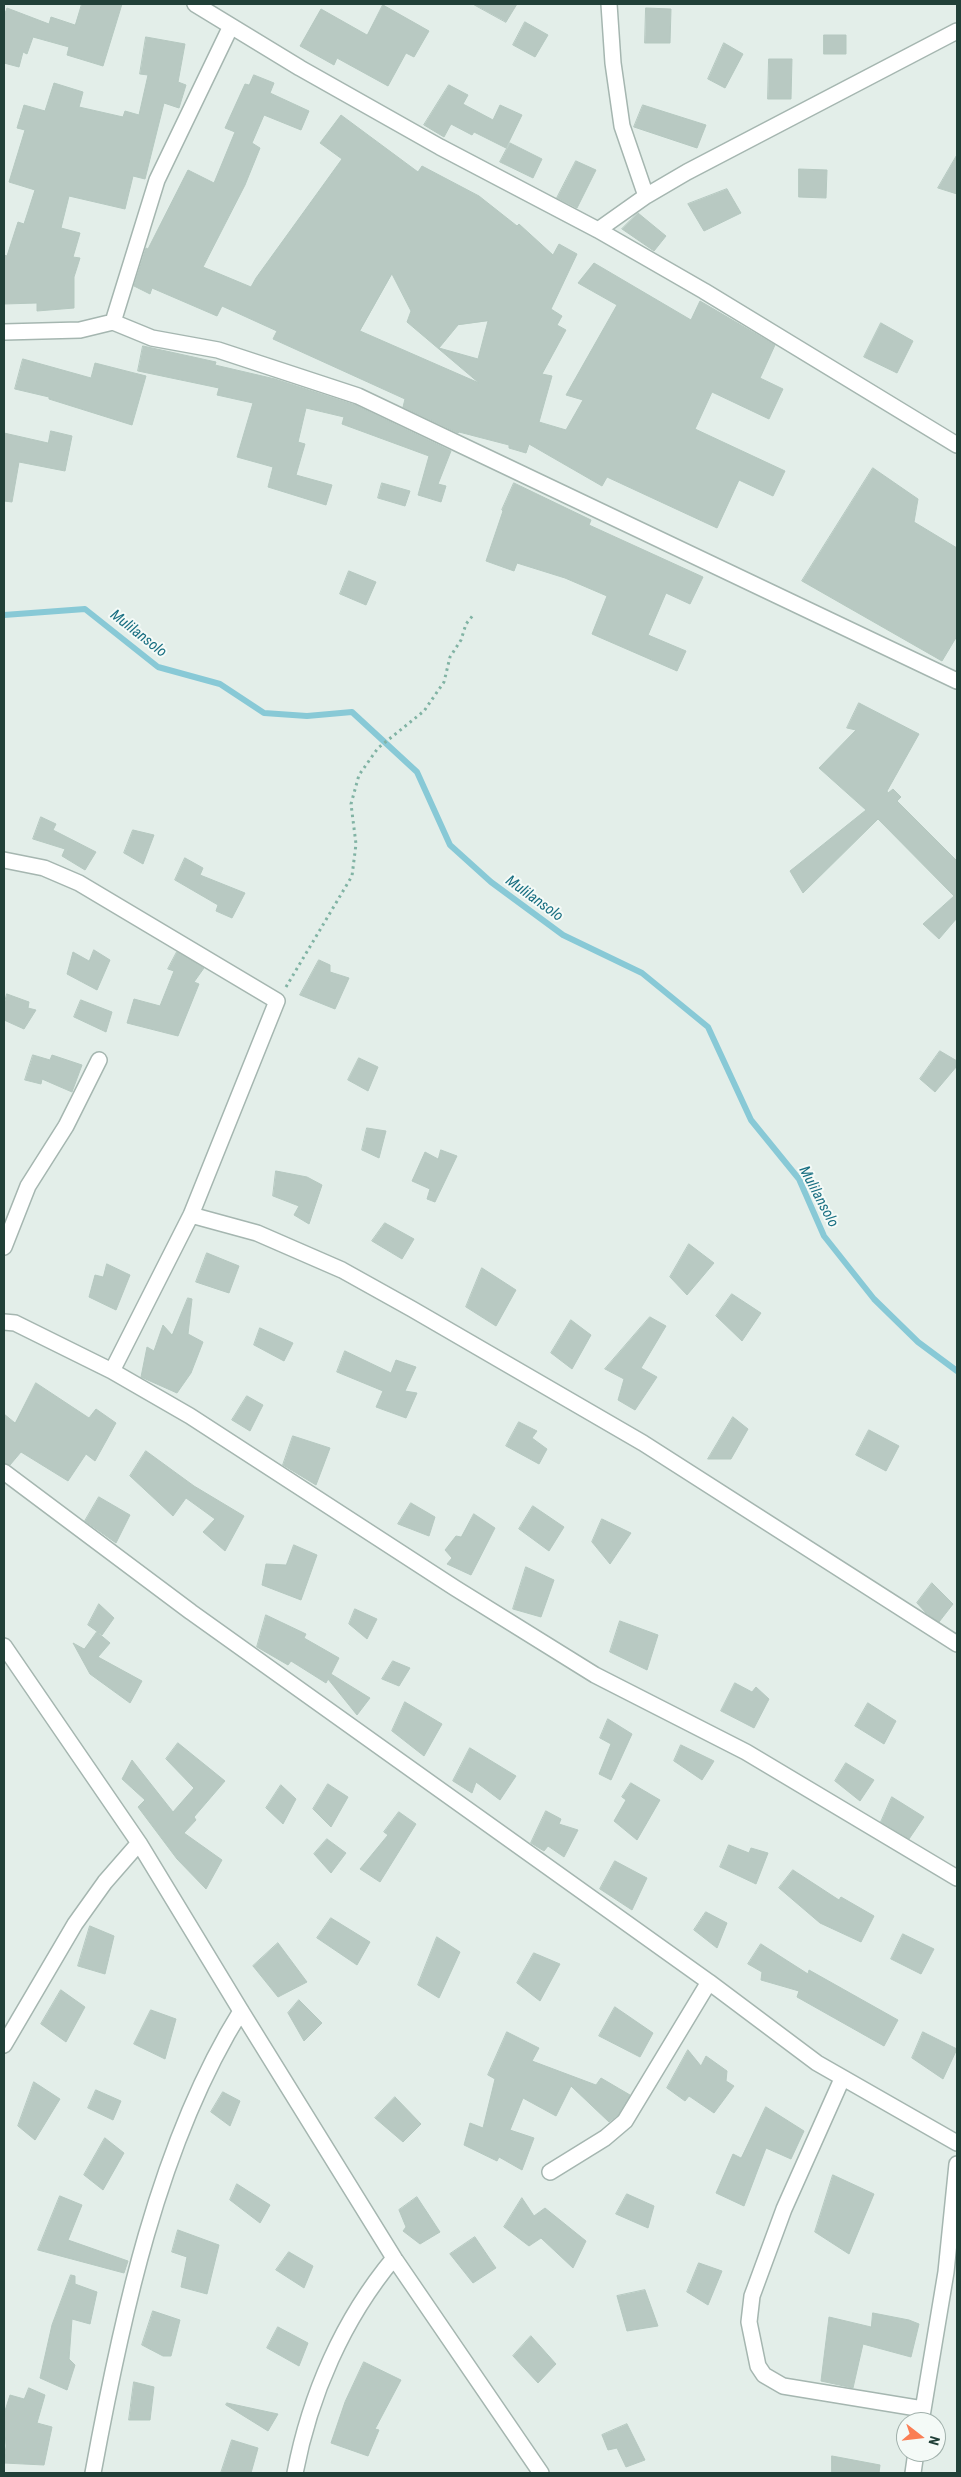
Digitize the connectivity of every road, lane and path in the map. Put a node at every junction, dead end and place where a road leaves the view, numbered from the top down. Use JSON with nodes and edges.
{"nodes":[{"id":1,"x":195,"y":4,"type":"edge"},
{"id":2,"x":609,"y":4,"type":"edge"},
{"id":3,"x":231,"y":26,"type":"junction"},
{"id":4,"x":957,"y":31,"type":"edge"},
{"id":5,"x":646,"y":196,"type":"junction"},
{"id":6,"x":598,"y":230,"type":"junction"},
{"id":7,"x":113,"y":322,"type":"junction"},
{"id":8,"x":4,"y":332,"type":"edge"},
{"id":9,"x":957,"y":445,"type":"edge"},
{"id":10,"x":474,"y":614,"type":"dead end"},
{"id":11,"x":957,"y":681,"type":"edge"},
{"id":12,"x":4,"y":860,"type":"edge"},
{"id":13,"x":277,"y":1001,"type":"junction"},
{"id":14,"x":98,"y":1060,"type":"dead end"},
{"id":15,"x":191,"y":1215,"type":"junction"},
{"id":16,"x":4,"y":1248,"type":"edge"},
{"id":17,"x":4,"y":1322,"type":"edge"},
{"id":18,"x":112,"y":1371,"type":"junction"},
{"id":19,"x":4,"y":1472,"type":"edge"},
{"id":20,"x":957,"y":1644,"type":"edge"},
{"id":21,"x":4,"y":1646,"type":"edge"},
{"id":22,"x":139,"y":1843,"type":"junction"},
{"id":23,"x":957,"y":1878,"type":"edge"},
{"id":24,"x":709,"y":1982,"type":"junction"},
{"id":25,"x":241,"y":2011,"type":"junction"},
{"id":26,"x":4,"y":2045,"type":"edge"},
{"id":27,"x":842,"y":2079,"type":"junction"},
{"id":28,"x":957,"y":2143,"type":"edge"},
{"id":29,"x":957,"y":2164,"type":"edge"},
{"id":30,"x":550,"y":2172,"type":"dead end"},
{"id":31,"x":394,"y":2258,"type":"junction"},
{"id":32,"x":904,"y":2412,"type":"edge"},
{"id":33,"x":923,"y":2412,"type":"edge"},
{"id":34,"x":93,"y":2473,"type":"edge"},
{"id":35,"x":295,"y":2473,"type":"edge"},
{"id":36,"x":541,"y":2473,"type":"edge"}],
"edges":[{"from":1,"to":3,"type":"street"},
{"from":2,"to":5,"type":"street"},
{"from":3,"to":6,"type":"street"},
{"from":3,"to":7,"type":"street"},
{"from":4,"to":5,"type":"street"},
{"from":5,"to":6,"type":"street"},
{"from":6,"to":9,"type":"street"},
{"from":7,"to":8,"type":"street"},
{"from":7,"to":11,"type":"street"},
{"from":10,"to":13,"type":"path"},
{"from":12,"to":13,"type":"street"},
{"from":13,"to":15,"type":"street"},
{"from":14,"to":16,"type":"street"},
{"from":15,"to":18,"type":"street"},
{"from":15,"to":20,"type":"street"},
{"from":17,"to":18,"type":"street"},
{"from":18,"to":23,"type":"street"},
{"from":19,"to":24,"type":"street"},
{"from":21,"to":22,"type":"street"},
{"from":22,"to":25,"type":"street"},
{"from":22,"to":26,"type":"street"},
{"from":24,"to":27,"type":"street"},
{"from":24,"to":30,"type":"street"},
{"from":25,"to":31,"type":"street"},
{"from":25,"to":34,"type":"street"},
{"from":27,"to":28,"type":"street"},
{"from":27,"to":32,"type":"street"},
{"from":29,"to":33,"type":"street"},
{"from":31,"to":35,"type":"street"},
{"from":31,"to":36,"type":"street"}]}
